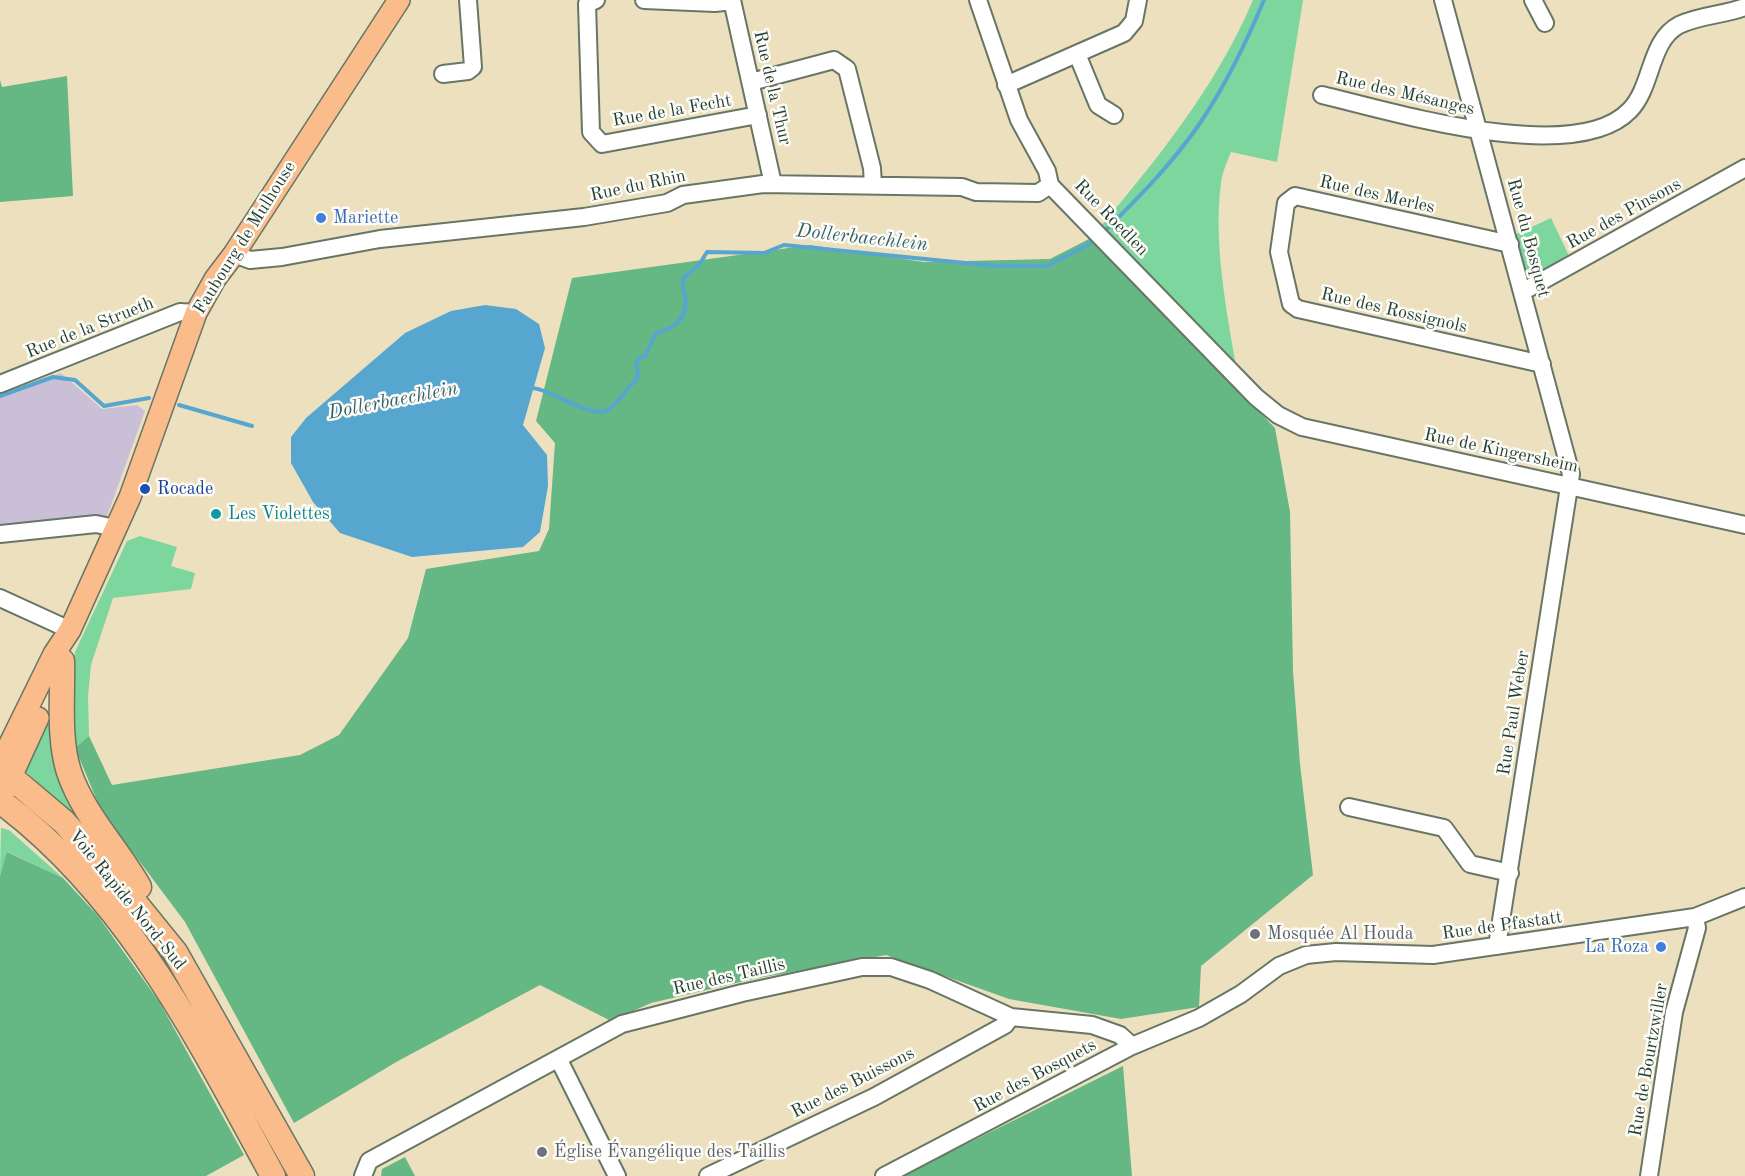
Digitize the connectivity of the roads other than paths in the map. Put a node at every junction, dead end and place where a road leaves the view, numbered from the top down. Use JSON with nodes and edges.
{"nodes":[{"id":1,"x":399,"y":0,"type":"edge"},
{"id":2,"x":468,"y":0,"type":"edge"},
{"id":3,"x":596,"y":0,"type":"edge"},
{"id":4,"x":644,"y":0,"type":"edge"},
{"id":5,"x":732,"y":0,"type":"edge"},
{"id":6,"x":978,"y":0,"type":"edge"},
{"id":7,"x":1138,"y":0,"type":"edge"},
{"id":8,"x":1443,"y":0,"type":"edge"},
{"id":9,"x":1533,"y":0,"type":"edge"},
{"id":10,"x":1745,"y":7,"type":"edge"},
{"id":11,"x":1545,"y":23,"type":"dead end"},
{"id":12,"x":1077,"y":54,"type":"junction"},
{"id":13,"x":443,"y":74,"type":"dead end"},
{"id":14,"x":751,"y":82,"type":"junction"},
{"id":15,"x":1006,"y":85,"type":"junction"},
{"id":16,"x":1322,"y":95,"type":"dead end"},
{"id":17,"x":758,"y":115,"type":"junction"},
{"id":18,"x":1114,"y":115,"type":"dead end"},
{"id":19,"x":1479,"y":132,"type":"junction"},
{"id":20,"x":1745,"y":168,"type":"edge"},
{"id":21,"x":773,"y":184,"type":"junction"},
{"id":22,"x":873,"y":185,"type":"junction"},
{"id":23,"x":1050,"y":185,"type":"junction"},
{"id":24,"x":1510,"y":244,"type":"junction"},
{"id":25,"x":1279,"y":252,"type":"joint"},
{"id":26,"x":234,"y":254,"type":"junction"},
{"id":27,"x":1522,"y":292,"type":"junction"},
{"id":28,"x":196,"y":313,"type":"junction"},
{"id":29,"x":1542,"y":364,"type":"junction"},
{"id":30,"x":0,"y":384,"type":"edge"},
{"id":31,"x":1256,"y":397,"type":"joint"},
{"id":32,"x":1571,"y":486,"type":"junction"},
{"id":33,"x":1745,"y":525,"type":"edge"},
{"id":34,"x":115,"y":528,"type":"junction"},
{"id":35,"x":0,"y":534,"type":"edge"},
{"id":36,"x":0,"y":598,"type":"edge"},
{"id":37,"x":70,"y":630,"type":"junction"},
{"id":38,"x":63,"y":662,"type":"junction"},
{"id":39,"x":4,"y":770,"type":"edge"},
{"id":40,"x":0,"y":800,"type":"edge"},
{"id":41,"x":1349,"y":807,"type":"dead end"},
{"id":42,"x":1510,"y":873,"type":"junction"},
{"id":43,"x":1745,"y":897,"type":"edge"},
{"id":44,"x":1695,"y":917,"type":"junction"},
{"id":45,"x":1497,"y":946,"type":"junction"},
{"id":46,"x":175,"y":952,"type":"junction"},
{"id":47,"x":1205,"y":1015,"type":"joint"},
{"id":48,"x":1011,"y":1017,"type":"junction"},
{"id":49,"x":1132,"y":1046,"type":"junction"},
{"id":50,"x":559,"y":1060,"type":"junction"},
{"id":51,"x":273,"y":1176,"type":"edge"},
{"id":52,"x":302,"y":1176,"type":"edge"},
{"id":53,"x":363,"y":1176,"type":"edge"},
{"id":54,"x":617,"y":1176,"type":"edge"},
{"id":55,"x":708,"y":1176,"type":"edge"},
{"id":56,"x":884,"y":1176,"type":"edge"},
{"id":57,"x":1649,"y":1176,"type":"edge"}],
"edges":[{"from":1,"to":26,"type":"main road","name":"Faubourg de Mulhouse"},
{"from":2,"to":13,"type":"street"},
{"from":3,"to":17,"type":"street","name":"Rue de la Fecht"},
{"from":4,"to":5,"type":"street"},
{"from":5,"to":14,"type":"street","name":"Rue de la Thur"},
{"from":6,"to":15,"type":"street","name":"Rue Roedlen"},
{"from":7,"to":12,"type":"street"},
{"from":8,"to":19,"type":"street","name":"Rue du Bosquet"},
{"from":9,"to":11,"type":"street"},
{"from":10,"to":19,"type":"street","name":"Rue des Mésanges"},
{"from":12,"to":15,"type":"street"},
{"from":12,"to":18,"type":"street"},
{"from":14,"to":17,"type":"street","name":"Rue de la Thur"},
{"from":14,"to":22,"type":"street"},
{"from":15,"to":23,"type":"street","name":"Rue Roedlen"},
{"from":16,"to":19,"type":"street","name":"Rue des Mésanges"},
{"from":17,"to":21,"type":"street","name":"Rue de la Thur"},
{"from":19,"to":24,"type":"street","name":"Rue du Bosquet"},
{"from":20,"to":27,"type":"street","name":"Rue des Pinsons"},
{"from":21,"to":22,"type":"street","name":"Rue du Rhin"},
{"from":21,"to":26,"type":"street","name":"Rue du Rhin"},
{"from":22,"to":23,"type":"street","name":"Rue du Rhin"},
{"from":23,"to":31,"type":"street","name":"Rue Roedlen"},
{"from":24,"to":25,"type":"street","name":"Rue des Merles"},
{"from":24,"to":27,"type":"street","name":"Rue du Bosquet"},
{"from":25,"to":29,"type":"street","name":"Rue des Rossignols"},
{"from":26,"to":28,"type":"main road","name":"Faubourg de Mulhouse"},
{"from":27,"to":29,"type":"street","name":"Rue du Bosquet"},
{"from":28,"to":30,"type":"street","name":"Rue de la Strueth"},
{"from":28,"to":34,"type":"main road","name":"Faubourg de Mulhouse"},
{"from":29,"to":32,"type":"street","name":"Rue du Bosquet"},
{"from":31,"to":32,"type":"street","name":"Rue de Kingersheim"},
{"from":32,"to":33,"type":"street","name":"Rue de Kingersheim"},
{"from":32,"to":42,"type":"street","name":"Rue Paul Weber"},
{"from":34,"to":35,"type":"street"},
{"from":34,"to":37,"type":"main road","name":"Faubourg de Mulhouse"},
{"from":36,"to":37,"type":"street"},
{"from":37,"to":38,"type":"main road","name":"Faubourg de Mulhouse"},
{"from":37,"to":39,"type":"main road","name":"Faubourg de Mulhouse"},
{"from":38,"to":39,"type":"main road","name":"Faubourg de Mulhouse"},
{"from":38,"to":46,"type":"highway"},
{"from":39,"to":40,"type":"main road","name":"Faubourg de Mulhouse"},
{"from":39,"to":46,"type":"highway","name":"Voie Rapide Nord-Sud"},
{"from":40,"to":51,"type":"highway","name":"Voie Rapide Nord-Sud"},
{"from":41,"to":42,"type":"street"},
{"from":42,"to":45,"type":"street","name":"Rue Paul Weber"},
{"from":43,"to":44,"type":"street","name":"Rue de Pfastatt"},
{"from":44,"to":45,"type":"street","name":"Rue de Pfastatt"},
{"from":44,"to":57,"type":"street","name":"Rue de Bourtzwiller"},
{"from":45,"to":47,"type":"street","name":"Rue de Pfastatt"},
{"from":46,"to":52,"type":"highway","name":"Voie Rapide Nord-Sud"},
{"from":47,"to":49,"type":"street","name":"Rue des Bosquets"},
{"from":48,"to":49,"type":"street","name":"Rue des Taillis"},
{"from":48,"to":50,"type":"street","name":"Rue des Taillis"},
{"from":48,"to":55,"type":"street","name":"Rue des Buissons"},
{"from":49,"to":56,"type":"street","name":"Rue des Bosquets"},
{"from":50,"to":53,"type":"street","name":"Rue des Taillis"},
{"from":50,"to":54,"type":"street"}]}
